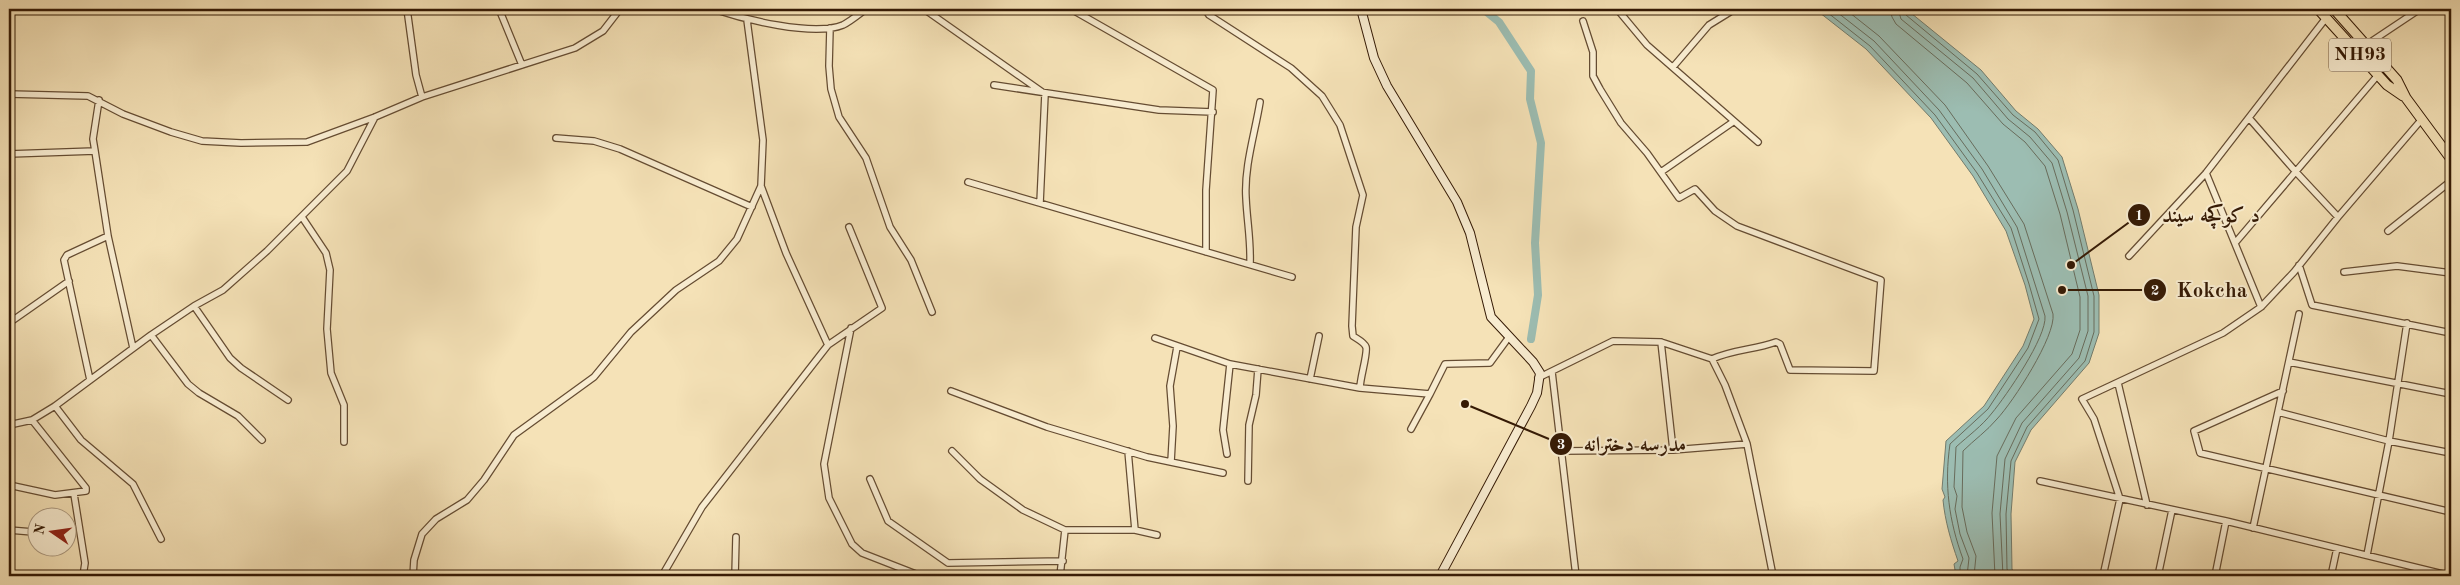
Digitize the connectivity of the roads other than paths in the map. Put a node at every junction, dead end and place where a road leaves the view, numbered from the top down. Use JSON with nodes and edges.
{"nodes":[{"id":1,"x":407,"y":9,"type":"edge"},
{"id":2,"x":499,"y":9,"type":"edge"},
{"id":3,"x":620,"y":9,"type":"edge"},
{"id":4,"x":713,"y":9,"type":"edge"},
{"id":5,"x":866,"y":9,"type":"edge"},
{"id":6,"x":924,"y":9,"type":"edge"},
{"id":7,"x":1071,"y":9,"type":"edge"},
{"id":8,"x":1205,"y":9,"type":"edge"},
{"id":9,"x":1362,"y":9,"type":"edge"},
{"id":10,"x":1617,"y":9,"type":"edge"},
{"id":11,"x":1728,"y":9,"type":"edge"},
{"id":12,"x":2318,"y":9,"type":"edge"},
{"id":13,"x":2334,"y":9,"type":"edge"},
{"id":14,"x":2420,"y":9,"type":"edge"},
{"id":15,"x":2326,"y":18,"type":"junction"},
{"id":16,"x":747,"y":20,"type":"junction"},
{"id":17,"x":1583,"y":21,"type":"dead end"},
{"id":18,"x":830,"y":28,"type":"junction"},
{"id":19,"x":2366,"y":44,"type":"junction"},
{"id":20,"x":522,"y":65,"type":"junction"},
{"id":21,"x":1673,"y":67,"type":"junction"},
{"id":22,"x":2378,"y":75,"type":"junction"},
{"id":23,"x":994,"y":86,"type":"dead end"},
{"id":24,"x":9,"y":94,"type":"edge"},
{"id":25,"x":1045,"y":94,"type":"junction"},
{"id":26,"x":422,"y":97,"type":"junction"},
{"id":27,"x":2406,"y":98,"type":"junction"},
{"id":28,"x":99,"y":100,"type":"junction"},
{"id":29,"x":1260,"y":102,"type":"dead end"},
{"id":30,"x":1213,"y":112,"type":"junction"},
{"id":31,"x":376,"y":117,"type":"junction"},
{"id":32,"x":2249,"y":118,"type":"junction"},
{"id":33,"x":2422,"y":119,"type":"junction"},
{"id":34,"x":1733,"y":122,"type":"junction"},
{"id":35,"x":556,"y":138,"type":"dead end"},
{"id":36,"x":1758,"y":142,"type":"dead end"},
{"id":37,"x":94,"y":152,"type":"junction"},
{"id":38,"x":9,"y":154,"type":"edge"},
{"id":39,"x":2451,"y":159,"type":"edge"},
{"id":40,"x":1661,"y":172,"type":"junction"},
{"id":41,"x":2296,"y":172,"type":"junction"},
{"id":42,"x":2206,"y":173,"type":"junction"},
{"id":43,"x":2451,"y":181,"type":"edge"},
{"id":44,"x":968,"y":182,"type":"dead end"},
{"id":45,"x":761,"y":186,"type":"junction"},
{"id":46,"x":1040,"y":203,"type":"junction"},
{"id":47,"x":752,"y":207,"type":"junction"},
{"id":48,"x":302,"y":217,"type":"junction"},
{"id":49,"x":2338,"y":217,"type":"junction"},
{"id":50,"x":849,"y":227,"type":"dead end"},
{"id":51,"x":2388,"y":231,"type":"dead end"},
{"id":52,"x":108,"y":236,"type":"junction"},
{"id":53,"x":2235,"y":244,"type":"junction"},
{"id":54,"x":1206,"y":252,"type":"junction"},
{"id":55,"x":2129,"y":256,"type":"dead end"},
{"id":56,"x":1250,"y":264,"type":"junction"},
{"id":57,"x":2299,"y":265,"type":"junction"},
{"id":58,"x":2344,"y":272,"type":"dead end"},
{"id":59,"x":2451,"y":273,"type":"edge"},
{"id":60,"x":1292,"y":277,"type":"dead end"},
{"id":61,"x":69,"y":281,"type":"junction"},
{"id":62,"x":194,"y":306,"type":"junction"},
{"id":63,"x":2261,"y":307,"type":"junction"},
{"id":64,"x":932,"y":312,"type":"dead end"},
{"id":65,"x":2299,"y":314,"type":"dead end"},
{"id":66,"x":9,"y":323,"type":"edge"},
{"id":67,"x":2407,"y":323,"type":"junction"},
{"id":68,"x":851,"y":328,"type":"junction"},
{"id":69,"x":2451,"y":333,"type":"edge"},
{"id":70,"x":151,"y":334,"type":"junction"},
{"id":71,"x":1319,"y":336,"type":"dead end"},
{"id":72,"x":1509,"y":337,"type":"junction"},
{"id":73,"x":1154,"y":338,"type":"dead end"},
{"id":74,"x":1661,"y":342,"type":"junction"},
{"id":75,"x":828,"y":345,"type":"junction"},
{"id":76,"x":1177,"y":347,"type":"junction"},
{"id":77,"x":133,"y":348,"type":"junction"},
{"id":78,"x":1712,"y":359,"type":"junction"},
{"id":79,"x":2289,"y":362,"type":"junction"},
{"id":80,"x":1230,"y":364,"type":"junction"},
{"id":81,"x":1258,"y":369,"type":"junction"},
{"id":82,"x":1552,"y":372,"type":"junction"},
{"id":83,"x":1538,"y":378,"type":"junction"},
{"id":84,"x":1310,"y":379,"type":"junction"},
{"id":85,"x":90,"y":380,"type":"junction"},
{"id":86,"x":2118,"y":383,"type":"junction"},
{"id":87,"x":2398,"y":383,"type":"junction"},
{"id":88,"x":1360,"y":388,"type":"junction"},
{"id":89,"x":951,"y":391,"type":"dead end"},
{"id":90,"x":2283,"y":391,"type":"junction"},
{"id":91,"x":1430,"y":394,"type":"junction"},
{"id":92,"x":2451,"y":394,"type":"edge"},
{"id":93,"x":288,"y":400,"type":"dead end"},
{"id":94,"x":55,"y":406,"type":"junction"},
{"id":95,"x":2278,"y":412,"type":"junction"},
{"id":96,"x":32,"y":420,"type":"junction"},
{"id":97,"x":9,"y":425,"type":"edge"},
{"id":98,"x":1411,"y":429,"type":"dead end"},
{"id":99,"x":262,"y":440,"type":"dead end"},
{"id":100,"x":2389,"y":441,"type":"junction"},
{"id":101,"x":344,"y":442,"type":"dead end"},
{"id":102,"x":1747,"y":444,"type":"junction"},
{"id":103,"x":1673,"y":450,"type":"junction"},
{"id":104,"x":952,"y":451,"type":"dead end"},
{"id":105,"x":1128,"y":451,"type":"junction"},
{"id":106,"x":1561,"y":451,"type":"junction"},
{"id":107,"x":2451,"y":453,"type":"edge"},
{"id":108,"x":1227,"y":454,"type":"dead end"},
{"id":109,"x":1171,"y":462,"type":"junction"},
{"id":110,"x":2266,"y":467,"type":"junction"},
{"id":111,"x":1223,"y":473,"type":"dead end"},
{"id":112,"x":870,"y":479,"type":"dead end"},
{"id":113,"x":1248,"y":481,"type":"dead end"},
{"id":114,"x":2040,"y":481,"type":"dead end"},
{"id":115,"x":9,"y":485,"type":"edge"},
{"id":116,"x":74,"y":494,"type":"junction"},
{"id":117,"x":2378,"y":496,"type":"junction"},
{"id":118,"x":2120,"y":499,"type":"junction"},
{"id":119,"x":2147,"y":505,"type":"junction"},
{"id":120,"x":2172,"y":510,"type":"junction"},
{"id":121,"x":2451,"y":512,"type":"edge"},
{"id":122,"x":2226,"y":522,"type":"junction"},
{"id":123,"x":2254,"y":528,"type":"junction"},
{"id":124,"x":9,"y":530,"type":"edge"},
{"id":125,"x":1065,"y":530,"type":"junction"},
{"id":126,"x":1135,"y":530,"type":"junction"},
{"id":127,"x":28,"y":532,"type":"edge"},
{"id":128,"x":1157,"y":535,"type":"dead end"},
{"id":129,"x":736,"y":537,"type":"dead end"},
{"id":130,"x":161,"y":540,"type":"dead end"},
{"id":131,"x":2337,"y":548,"type":"junction"},
{"id":132,"x":2367,"y":555,"type":"junction"},
{"id":133,"x":1063,"y":561,"type":"junction"},
{"id":134,"x":83,"y":576,"type":"edge"},
{"id":135,"x":413,"y":576,"type":"edge"},
{"id":136,"x":662,"y":576,"type":"edge"},
{"id":137,"x":735,"y":576,"type":"edge"},
{"id":138,"x":921,"y":576,"type":"edge"},
{"id":139,"x":1060,"y":576,"type":"edge"},
{"id":140,"x":1440,"y":576,"type":"edge"},
{"id":141,"x":1576,"y":576,"type":"edge"},
{"id":142,"x":1774,"y":576,"type":"edge"},
{"id":143,"x":2103,"y":576,"type":"edge"},
{"id":144,"x":2158,"y":576,"type":"edge"},
{"id":145,"x":2215,"y":576,"type":"edge"},
{"id":146,"x":2331,"y":576,"type":"edge"},
{"id":147,"x":2451,"y":576,"type":"edge"}],
"edges":[{"from":1,"to":26,"type":"street"},
{"from":2,"to":20,"type":"street"},
{"from":3,"to":20,"type":"street"},
{"from":4,"to":16,"type":"street"},
{"from":5,"to":18,"type":"street"},
{"from":6,"to":25,"type":"street"},
{"from":7,"to":30,"type":"street"},
{"from":8,"to":88,"type":"street"},
{"from":9,"to":72,"type":"street"},
{"from":10,"to":21,"type":"street"},
{"from":11,"to":21,"type":"street"},
{"from":12,"to":15,"type":"main road","number":"NH93"},
{"from":13,"to":19,"type":"main road","number":"NH93"},
{"from":14,"to":19,"type":"street"},
{"from":15,"to":22,"type":"main road","number":"NH93"},
{"from":15,"to":32,"type":"street"},
{"from":16,"to":18,"type":"street"},
{"from":16,"to":45,"type":"street"},
{"from":17,"to":40,"type":"street"},
{"from":18,"to":64,"type":"street"},
{"from":19,"to":27,"type":"main road","number":"NH93"},
{"from":20,"to":26,"type":"street"},
{"from":21,"to":34,"type":"street"},
{"from":22,"to":27,"type":"main road","number":"NH93"},
{"from":22,"to":41,"type":"street"},
{"from":23,"to":25,"type":"street"},
{"from":24,"to":28,"type":"street"},
{"from":25,"to":30,"type":"street"},
{"from":25,"to":46,"type":"street"},
{"from":26,"to":31,"type":"street"},
{"from":27,"to":33,"type":"main road","number":"NH93"},
{"from":28,"to":31,"type":"street"},
{"from":28,"to":37,"type":"street"},
{"from":29,"to":56,"type":"street"},
{"from":30,"to":54,"type":"street"},
{"from":31,"to":48,"type":"street"},
{"from":32,"to":41,"type":"street"},
{"from":32,"to":42,"type":"street"},
{"from":33,"to":39,"type":"main road","number":"NH93"},
{"from":33,"to":49,"type":"street"},
{"from":34,"to":36,"type":"street"},
{"from":34,"to":40,"type":"street"},
{"from":35,"to":47,"type":"street"},
{"from":37,"to":38,"type":"street"},
{"from":37,"to":52,"type":"street"},
{"from":40,"to":78,"type":"street"},
{"from":41,"to":49,"type":"street"},
{"from":41,"to":53,"type":"street"},
{"from":42,"to":53,"type":"street"},
{"from":42,"to":55,"type":"street"},
{"from":43,"to":51,"type":"street"},
{"from":44,"to":46,"type":"street"},
{"from":45,"to":47,"type":"street"},
{"from":45,"to":75,"type":"street"},
{"from":46,"to":54,"type":"street"},
{"from":47,"to":135,"type":"street"},
{"from":48,"to":62,"type":"street"},
{"from":48,"to":101,"type":"street"},
{"from":49,"to":57,"type":"street"},
{"from":50,"to":68,"type":"street"},
{"from":52,"to":61,"type":"street"},
{"from":52,"to":77,"type":"street"},
{"from":53,"to":63,"type":"street"},
{"from":54,"to":56,"type":"street"},
{"from":56,"to":60,"type":"street"},
{"from":57,"to":63,"type":"street"},
{"from":57,"to":67,"type":"street"},
{"from":58,"to":59,"type":"street"},
{"from":61,"to":66,"type":"street"},
{"from":61,"to":85,"type":"street"},
{"from":62,"to":70,"type":"street"},
{"from":62,"to":93,"type":"street"},
{"from":63,"to":86,"type":"street"},
{"from":65,"to":79,"type":"street"},
{"from":67,"to":69,"type":"street"},
{"from":67,"to":87,"type":"street"},
{"from":68,"to":75,"type":"street"},
{"from":68,"to":138,"type":"street"},
{"from":70,"to":77,"type":"street"},
{"from":70,"to":99,"type":"street"},
{"from":71,"to":84,"type":"street"},
{"from":72,"to":83,"type":"street"},
{"from":72,"to":91,"type":"street"},
{"from":73,"to":76,"type":"street"},
{"from":74,"to":78,"type":"street"},
{"from":74,"to":82,"type":"street"},
{"from":74,"to":103,"type":"street"},
{"from":75,"to":136,"type":"street"},
{"from":76,"to":80,"type":"street"},
{"from":76,"to":109,"type":"street"},
{"from":77,"to":85,"type":"street"},
{"from":78,"to":102,"type":"street"},
{"from":79,"to":87,"type":"street"},
{"from":79,"to":90,"type":"street"},
{"from":80,"to":81,"type":"street"},
{"from":80,"to":108,"type":"street"},
{"from":81,"to":84,"type":"street"},
{"from":81,"to":113,"type":"street"},
{"from":82,"to":83,"type":"street"},
{"from":82,"to":106,"type":"street"},
{"from":83,"to":140,"type":"street"},
{"from":84,"to":88,"type":"street"},
{"from":85,"to":94,"type":"street"},
{"from":86,"to":118,"type":"street"},
{"from":86,"to":119,"type":"street"},
{"from":87,"to":92,"type":"street"},
{"from":87,"to":100,"type":"street"},
{"from":88,"to":91,"type":"street"},
{"from":89,"to":105,"type":"street"},
{"from":90,"to":95,"type":"street"},
{"from":90,"to":110,"type":"street"},
{"from":91,"to":98,"type":"street"},
{"from":94,"to":96,"type":"street"},
{"from":94,"to":130,"type":"street"},
{"from":95,"to":100,"type":"street"},
{"from":95,"to":110,"type":"street"},
{"from":96,"to":97,"type":"street"},
{"from":96,"to":116,"type":"street"},
{"from":100,"to":107,"type":"street"},
{"from":100,"to":117,"type":"street"},
{"from":102,"to":103,"type":"street"},
{"from":102,"to":142,"type":"street"},
{"from":103,"to":106,"type":"street"},
{"from":104,"to":125,"type":"street"},
{"from":105,"to":109,"type":"street"},
{"from":105,"to":126,"type":"street"},
{"from":106,"to":141,"type":"street"},
{"from":109,"to":111,"type":"street"},
{"from":110,"to":117,"type":"street"},
{"from":110,"to":123,"type":"street"},
{"from":112,"to":133,"type":"street"},
{"from":114,"to":118,"type":"street"},
{"from":115,"to":116,"type":"street"},
{"from":116,"to":134,"type":"street"},
{"from":117,"to":121,"type":"street"},
{"from":117,"to":132,"type":"street"},
{"from":118,"to":119,"type":"street"},
{"from":118,"to":143,"type":"street"},
{"from":119,"to":120,"type":"street"},
{"from":120,"to":122,"type":"street"},
{"from":120,"to":144,"type":"street"},
{"from":122,"to":123,"type":"street"},
{"from":122,"to":145,"type":"street"},
{"from":123,"to":131,"type":"street"},
{"from":124,"to":127,"type":"street"},
{"from":125,"to":126,"type":"street"},
{"from":125,"to":133,"type":"street"},
{"from":126,"to":128,"type":"street"},
{"from":129,"to":137,"type":"street"},
{"from":131,"to":132,"type":"street"},
{"from":131,"to":146,"type":"street"},
{"from":132,"to":147,"type":"street"},
{"from":133,"to":139,"type":"street"}]}
